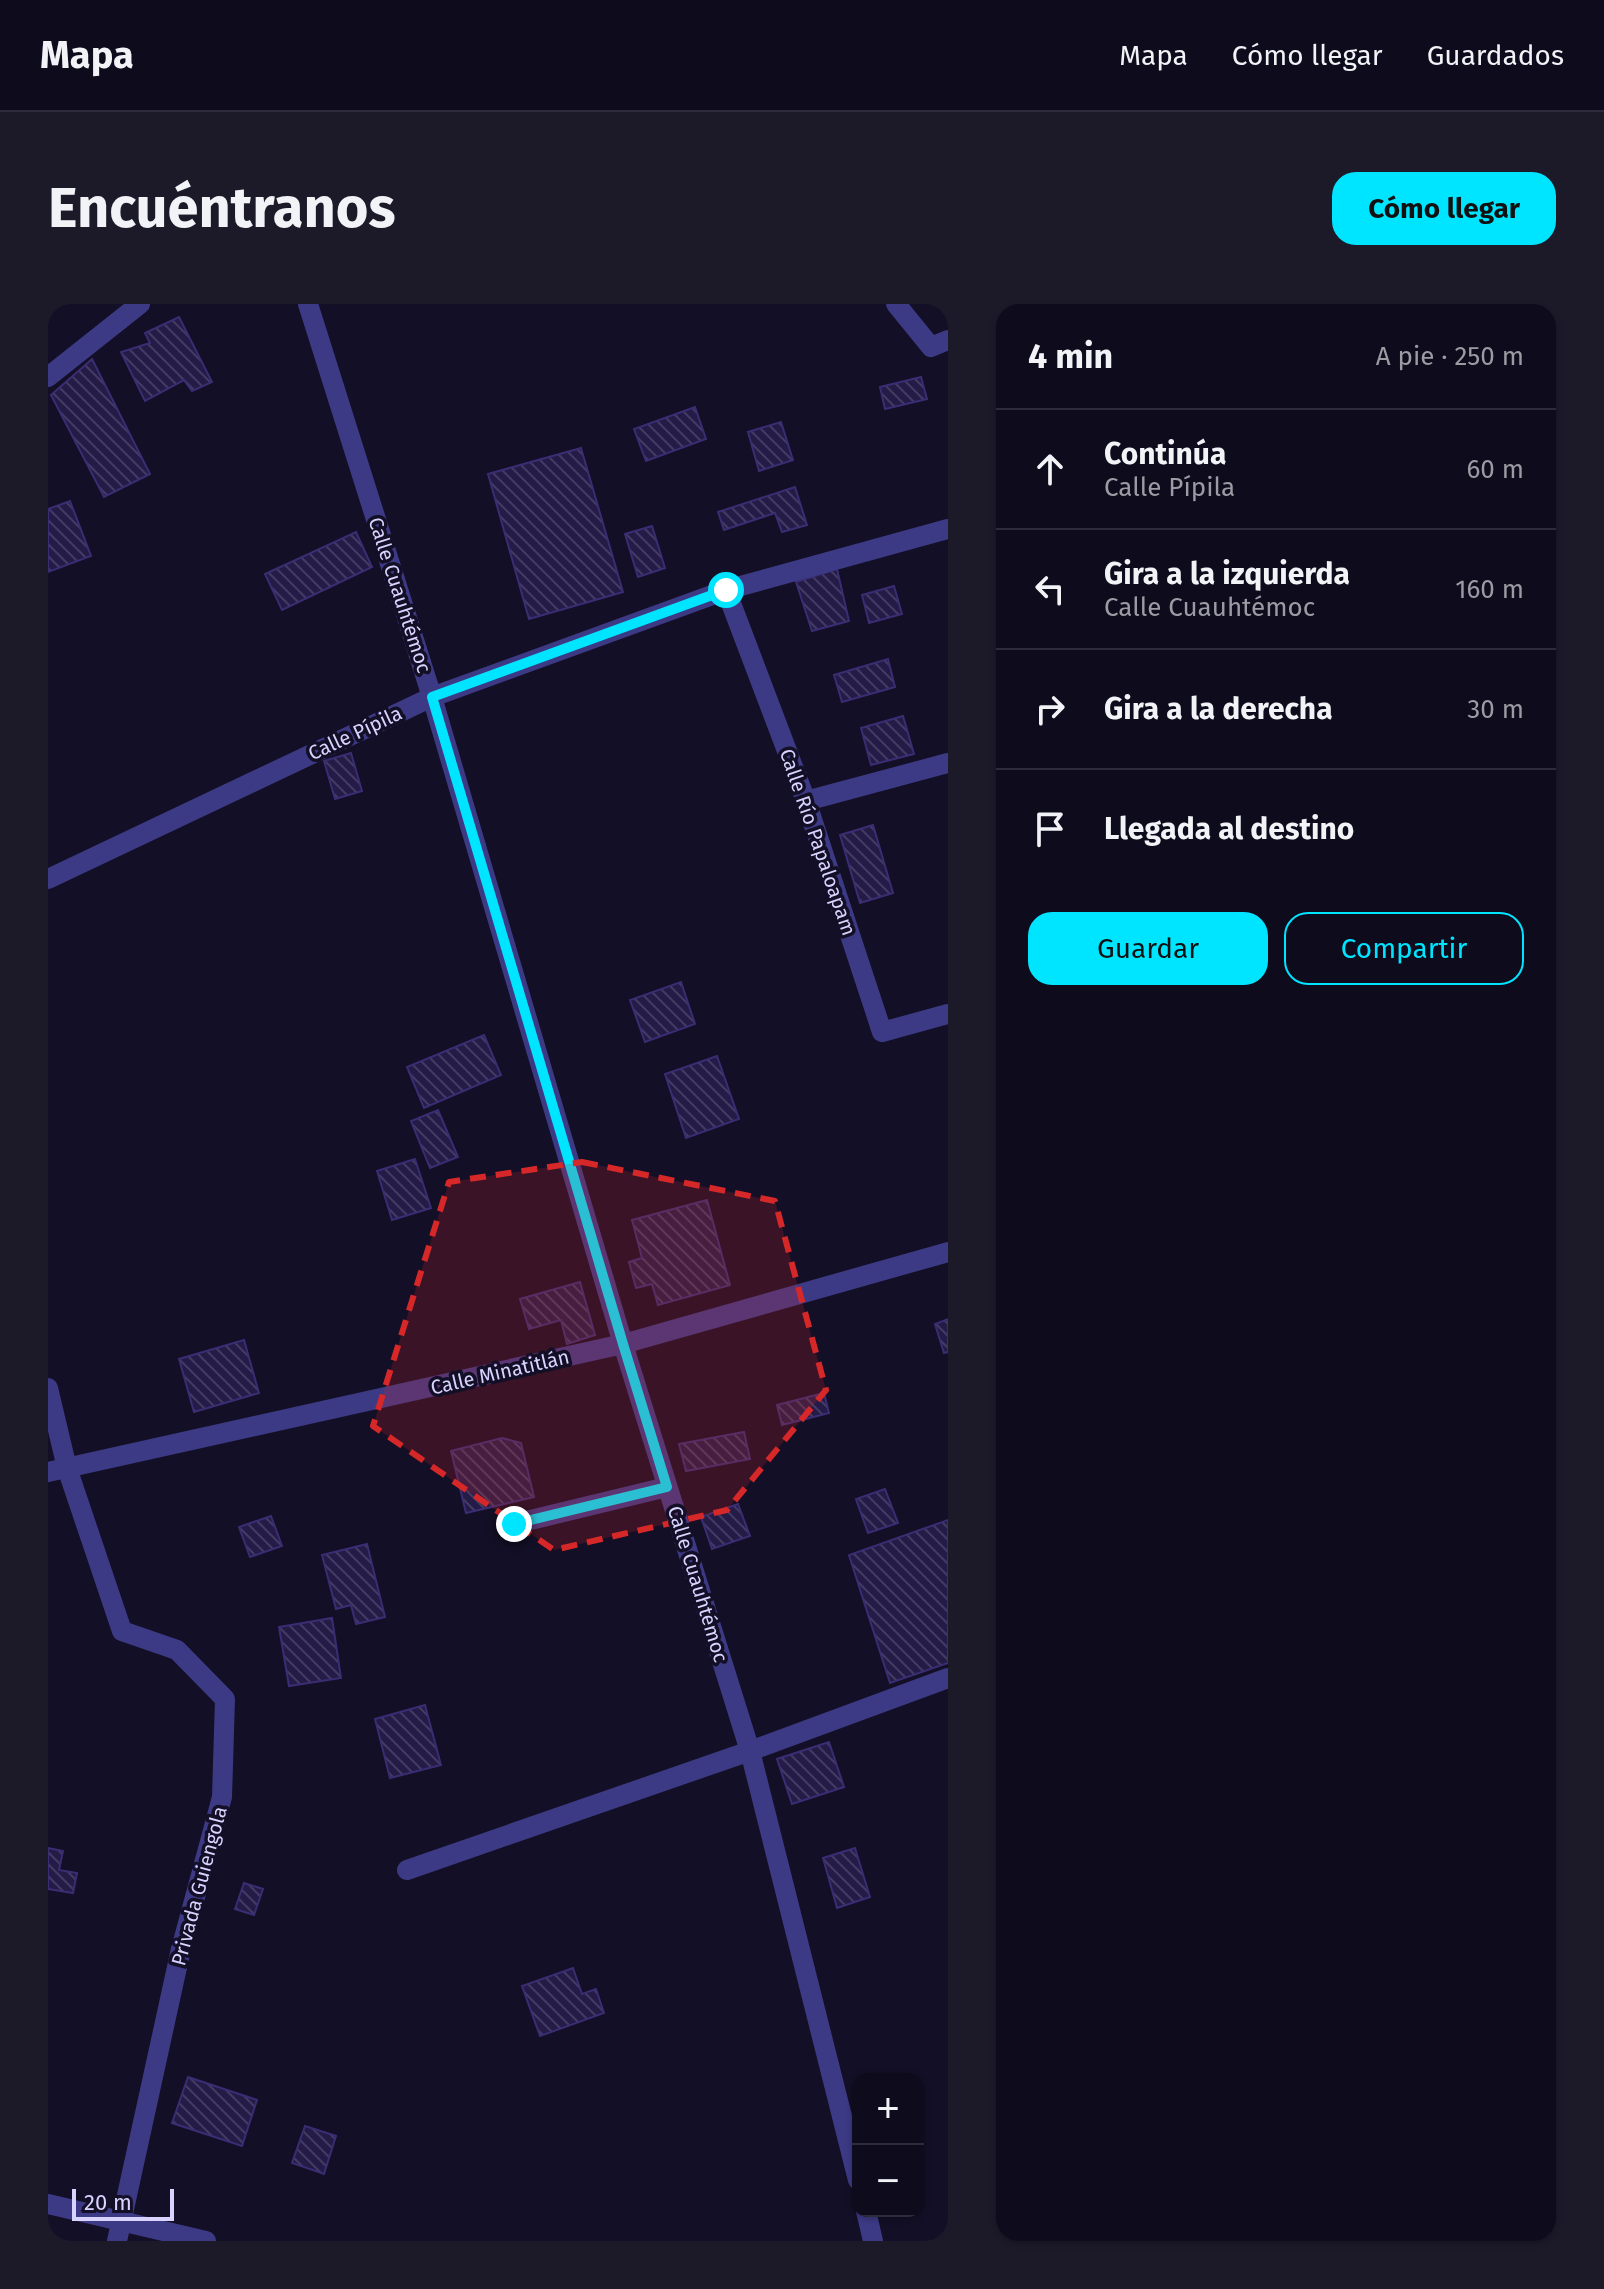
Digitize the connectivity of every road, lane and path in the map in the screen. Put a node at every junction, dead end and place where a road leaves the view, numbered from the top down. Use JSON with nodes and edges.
{"nodes":[{"id":1,"x":140,"y":304,"type":"edge"},
{"id":2,"x":308,"y":304,"type":"edge"},
{"id":3,"x":896,"y":304,"type":"edge"},
{"id":4,"x":939,"y":344,"type":"edge"},
{"id":5,"x":48,"y":377,"type":"edge"},
{"id":6,"x":948,"y":529,"type":"edge"},
{"id":7,"x":726,"y":590,"type":"junction"},
{"id":8,"x":432,"y":697,"type":"junction"},
{"id":9,"x":948,"y":763,"type":"edge"},
{"id":10,"x":806,"y":801,"type":"junction"},
{"id":11,"x":48,"y":879,"type":"edge"},
{"id":12,"x":948,"y":1014,"type":"edge"},
{"id":13,"x":948,"y":1252,"type":"edge"},
{"id":14,"x":623,"y":1344,"type":"junction"},
{"id":15,"x":48,"y":1388,"type":"edge"},
{"id":16,"x":57,"y":1470,"type":"edge"},
{"id":17,"x":667,"y":1487,"type":"junction"},
{"id":18,"x":514,"y":1524,"type":"dead end"},
{"id":19,"x":948,"y":1678,"type":"edge"},
{"id":20,"x":750,"y":1751,"type":"junction"},
{"id":21,"x":407,"y":1870,"type":"dead end"},
{"id":22,"x":852,"y":2156,"type":"edge"},
{"id":23,"x":48,"y":2204,"type":"edge"},
{"id":24,"x":867,"y":2217,"type":"edge"},
{"id":25,"x":120,"y":2231,"type":"edge"},
{"id":26,"x":206,"y":2241,"type":"edge"},
{"id":27,"x":873,"y":2241,"type":"edge"}],
"edges":[{"from":1,"to":5,"type":"street"},
{"from":2,"to":8,"type":"street","name":"Calle Cuauhtémoc"},
{"from":3,"to":4,"type":"street"},
{"from":6,"to":7,"type":"street","name":"Calle Pípila"},
{"from":7,"to":8,"type":"street","name":"Calle Pípila"},
{"from":7,"to":10,"type":"street","name":"Calle Río Papaloapam"},
{"from":8,"to":11,"type":"street","name":"Calle Pípila"},
{"from":8,"to":14,"type":"street","name":"Calle Cuauhtémoc"},
{"from":9,"to":10,"type":"street"},
{"from":10,"to":12,"type":"street","name":"Calle Río Papaloapam"},
{"from":13,"to":14,"type":"street","name":"Calle Minatitlán"},
{"from":14,"to":16,"type":"street","name":"Calle Minatitlán"},
{"from":14,"to":17,"type":"street","name":"Calle Cuauhtémoc"},
{"from":15,"to":16,"type":"street"},
{"from":16,"to":25,"type":"street","name":"Privada Guiengola"},
{"from":17,"to":18,"type":"street"},
{"from":17,"to":20,"type":"street","name":"Calle Cuauhtémoc"},
{"from":19,"to":20,"type":"street"},
{"from":20,"to":21,"type":"street"},
{"from":20,"to":22,"type":"street","name":"Calle Cuauhtémoc"},
{"from":23,"to":25,"type":"street"},
{"from":24,"to":27,"type":"street"},
{"from":25,"to":26,"type":"street"}]}
